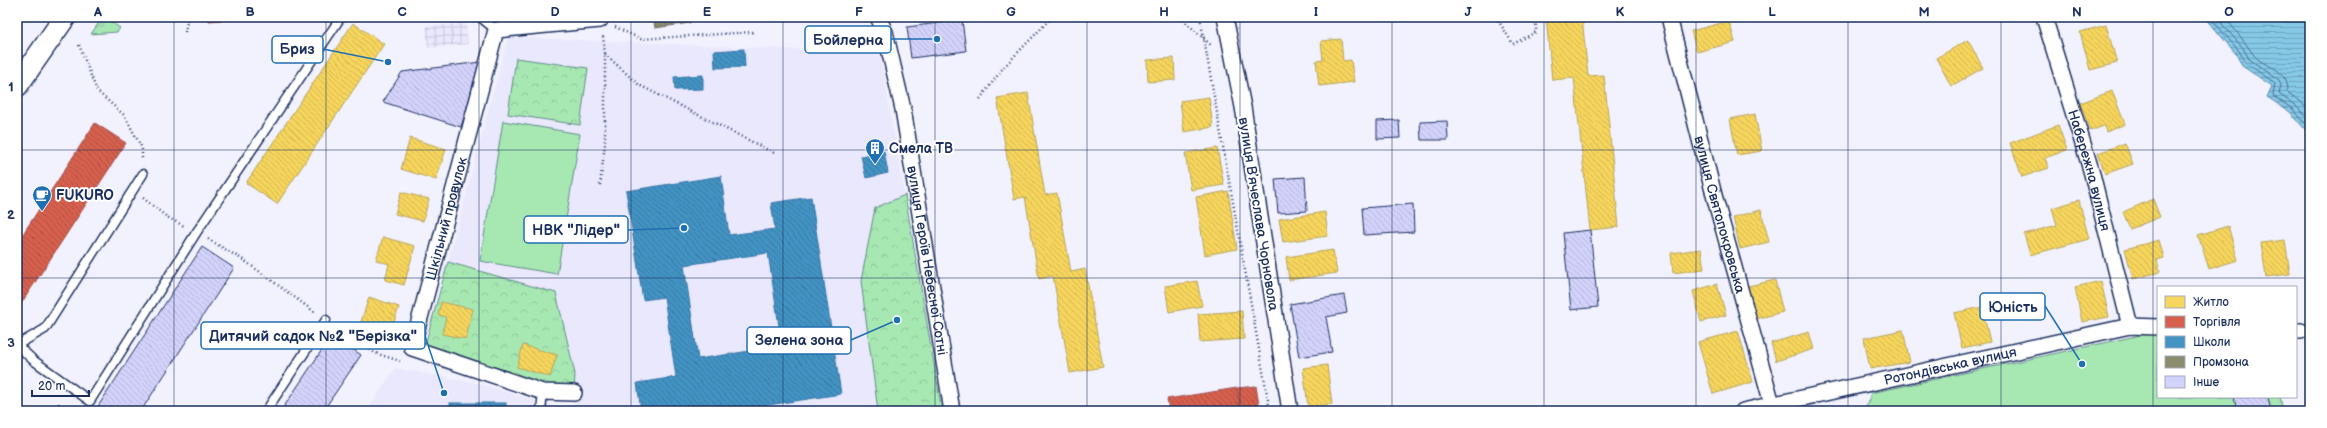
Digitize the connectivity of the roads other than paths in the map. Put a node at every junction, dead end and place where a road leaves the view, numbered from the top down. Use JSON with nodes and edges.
{"nodes":[{"id":1,"x":65,"y":17,"type":"edge"},
{"id":2,"x":341,"y":17,"type":"edge"},
{"id":3,"x":480,"y":17,"type":"edge"},
{"id":4,"x":878,"y":17,"type":"edge"},
{"id":5,"x":1225,"y":17,"type":"edge"},
{"id":6,"x":1669,"y":17,"type":"edge"},
{"id":7,"x":2044,"y":17,"type":"edge"},
{"id":8,"x":600,"y":19,"type":"edge"},
{"id":9,"x":496,"y":30,"type":"junction"},
{"id":10,"x":17,"y":86,"type":"edge"},
{"id":11,"x":143,"y":174,"type":"dead end"},
{"id":12,"x":326,"y":320,"type":"dead end"},
{"id":13,"x":2130,"y":326,"type":"junction"},
{"id":14,"x":2157,"y":326,"type":"edge"},
{"id":15,"x":17,"y":345,"type":"edge"},
{"id":16,"x":543,"y":392,"type":"junction"},
{"id":17,"x":574,"y":393,"type":"dead end"},
{"id":18,"x":1772,"y":407,"type":"edge"},
{"id":19,"x":266,"y":411,"type":"edge"},
{"id":20,"x":541,"y":411,"type":"edge"},
{"id":21,"x":952,"y":411,"type":"edge"},
{"id":22,"x":1290,"y":411,"type":"edge"},
{"id":23,"x":1743,"y":411,"type":"edge"}],
"edges":[{"from":1,"to":10,"type":"main road"},
{"from":2,"to":15,"type":"lane"},
{"from":3,"to":9,"type":"lane"},
{"from":4,"to":21,"type":"street","name":"вулиця Героїв Небесної Сотні"},
{"from":5,"to":22,"type":"street","name":"вулиця Вʼячеслава Чорновола"},
{"from":6,"to":18,"type":"street","name":"вулиця Святопокровська"},
{"from":7,"to":13,"type":"street","name":"Набережна вулиця"},
{"from":8,"to":9,"type":"street"},
{"from":9,"to":16,"type":"street","name":"Шкільний провулок"},
{"from":11,"to":15,"type":"lane"},
{"from":12,"to":19,"type":"lane"},
{"from":13,"to":14,"type":"street","name":"Ротондівська вулиця"},
{"from":13,"to":18,"type":"street","name":"Ротондівська вулиця"},
{"from":16,"to":17,"type":"street","name":"Шкільний провулок"},
{"from":16,"to":20,"type":"lane"},
{"from":18,"to":23,"type":"street","name":"Ротондівська вулиця"}]}
